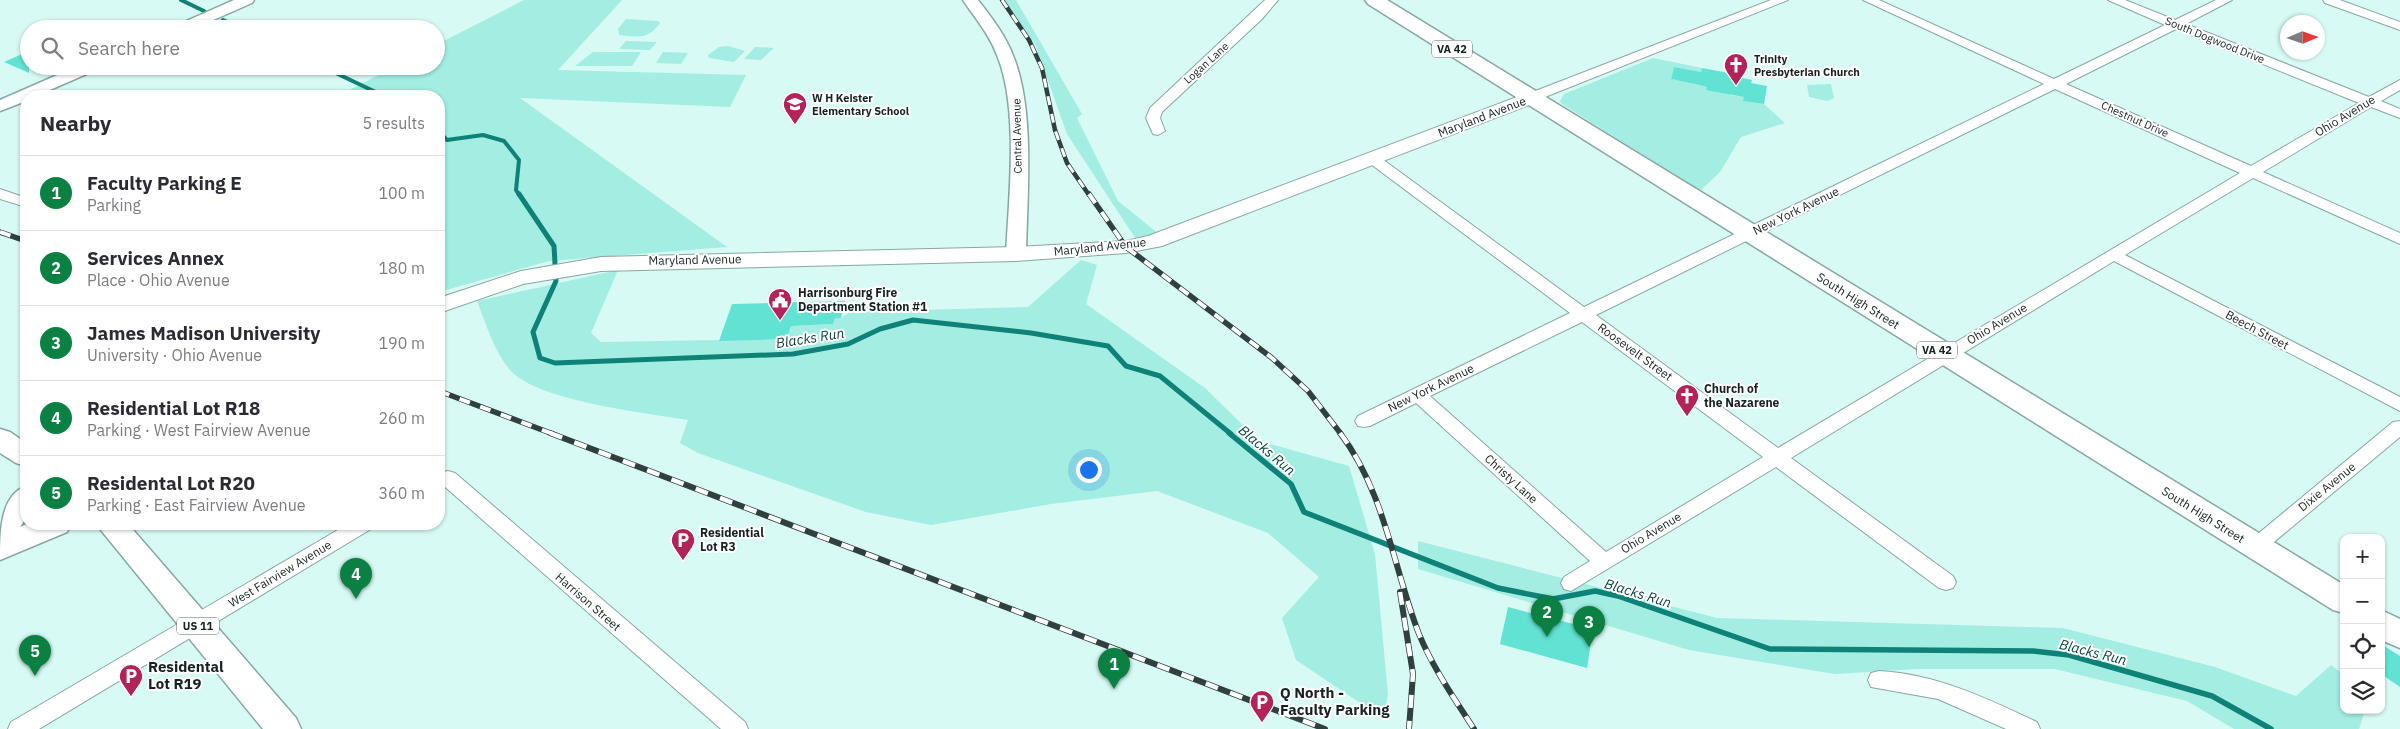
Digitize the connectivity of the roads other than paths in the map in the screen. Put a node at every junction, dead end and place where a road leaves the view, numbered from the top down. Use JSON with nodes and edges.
{"nodes":[{"id":1,"x":247,"y":0,"type":"edge"},
{"id":2,"x":970,"y":0,"type":"edge"},
{"id":3,"x":1272,"y":0,"type":"edge"},
{"id":4,"x":1374,"y":0,"type":"edge"},
{"id":5,"x":1782,"y":0,"type":"edge"},
{"id":6,"x":1869,"y":0,"type":"edge"},
{"id":7,"x":2114,"y":0,"type":"edge"},
{"id":8,"x":2226,"y":0,"type":"edge"},
{"id":9,"x":2329,"y":0,"type":"edge"},
{"id":10,"x":201,"y":20,"type":"edge"},
{"id":11,"x":2176,"y":24,"type":"junction"},
{"id":12,"x":2400,"y":26,"type":"edge"},
{"id":13,"x":71,"y":75,"type":"edge"},
{"id":14,"x":2055,"y":84,"type":"junction"},
{"id":15,"x":2400,"y":84,"type":"edge"},
{"id":16,"x":37,"y":90,"type":"edge"},
{"id":17,"x":20,"y":97,"type":"edge"},
{"id":18,"x":1530,"y":98,"type":"junction"},
{"id":19,"x":2369,"y":102,"type":"junction"},
{"id":20,"x":0,"y":106,"type":"edge"},
{"id":21,"x":2400,"y":114,"type":"edge"},
{"id":22,"x":1158,"y":131,"type":"dead end"},
{"id":23,"x":1373,"y":160,"type":"junction"},
{"id":24,"x":2253,"y":172,"type":"junction"},
{"id":25,"x":0,"y":194,"type":"edge"},
{"id":26,"x":20,"y":200,"type":"edge"},
{"id":27,"x":1749,"y":234,"type":"junction"},
{"id":28,"x":2400,"y":239,"type":"edge"},
{"id":29,"x":1016,"y":254,"type":"junction"},
{"id":30,"x":2114,"y":255,"type":"junction"},
{"id":31,"x":445,"y":304,"type":"edge"},
{"id":32,"x":1583,"y":314,"type":"junction"},
{"id":33,"x":1945,"y":355,"type":"junction"},
{"id":34,"x":1418,"y":395,"type":"junction"},
{"id":35,"x":2400,"y":405,"type":"edge"},
{"id":36,"x":1364,"y":421,"type":"dead end"},
{"id":37,"x":2400,"y":428,"type":"edge"},
{"id":38,"x":0,"y":439,"type":"edge"},
{"id":39,"x":20,"y":452,"type":"edge"},
{"id":40,"x":1776,"y":457,"type":"junction"},
{"id":41,"x":445,"y":479,"type":"edge"},
{"id":42,"x":20,"y":505,"type":"edge"},
{"id":43,"x":42,"y":530,"type":"edge"},
{"id":44,"x":116,"y":530,"type":"edge"},
{"id":45,"x":354,"y":530,"type":"edge"},
{"id":46,"x":0,"y":531,"type":"edge"},
{"id":47,"x":2255,"y":547,"type":"junction"},
{"id":48,"x":0,"y":548,"type":"edge"},
{"id":49,"x":1604,"y":562,"type":"junction"},
{"id":50,"x":1571,"y":582,"type":"dead end"},
{"id":51,"x":1946,"y":582,"type":"dead end"},
{"id":52,"x":2340,"y":599,"type":"edge"},
{"id":53,"x":196,"y":624,"type":"junction"},
{"id":54,"x":2383,"y":624,"type":"edge"},
{"id":55,"x":2400,"y":634,"type":"edge"},
{"id":56,"x":1879,"y":680,"type":"dead end"},
{"id":57,"x":19,"y":729,"type":"edge"},
{"id":58,"x":284,"y":729,"type":"edge"},
{"id":59,"x":737,"y":729,"type":"edge"},
{"id":60,"x":2029,"y":729,"type":"edge"}],
"edges":[{"from":1,"to":10,"type":"street"},
{"from":2,"to":29,"type":"street","name":"Central Avenue"},
{"from":3,"to":22,"type":"street","name":"Logan Lane"},
{"from":4,"to":18,"type":"main road","name":"South High Street","number":"VA 42"},
{"from":5,"to":18,"type":"street","name":"Maryland Avenue"},
{"from":6,"to":14,"type":"street","name":"Chestnut Drive"},
{"from":7,"to":11,"type":"street","name":"South Dogwood Drive"},
{"from":8,"to":11,"type":"street","name":"New York Avenue"},
{"from":9,"to":12,"type":"street"},
{"from":11,"to":14,"type":"street","name":"New York Avenue"},
{"from":11,"to":19,"type":"street","name":"South Dogwood Drive"},
{"from":13,"to":16,"type":"street"},
{"from":14,"to":24,"type":"street","name":"Chestnut Drive"},
{"from":14,"to":27,"type":"street","name":"New York Avenue"},
{"from":15,"to":19,"type":"street","name":"Ohio Avenue"},
{"from":17,"to":20,"type":"street"},
{"from":18,"to":23,"type":"main road","name":"Maryland Avenue"},
{"from":18,"to":27,"type":"main road","name":"South High Street","number":"VA 42"},
{"from":19,"to":21,"type":"street","name":"South Dogwood Drive"},
{"from":19,"to":24,"type":"street","name":"Ohio Avenue"},
{"from":23,"to":29,"type":"main road","name":"Maryland Avenue"},
{"from":23,"to":32,"type":"street","name":"Roosevelt Street"},
{"from":24,"to":28,"type":"street","name":"Chestnut Drive"},
{"from":24,"to":30,"type":"street","name":"Ohio Avenue"},
{"from":25,"to":26,"type":"street"},
{"from":27,"to":32,"type":"street","name":"New York Avenue"},
{"from":27,"to":33,"type":"main road","name":"South High Street","number":"VA 42"},
{"from":29,"to":31,"type":"main road","name":"Maryland Avenue"},
{"from":30,"to":33,"type":"street","name":"Ohio Avenue"},
{"from":30,"to":35,"type":"street","name":"Beech Street"},
{"from":32,"to":34,"type":"street","name":"New York Avenue"},
{"from":32,"to":40,"type":"street","name":"Roosevelt Street"},
{"from":33,"to":40,"type":"street","name":"Ohio Avenue"},
{"from":33,"to":47,"type":"main road","name":"South High Street","number":"VA 42"},
{"from":34,"to":36,"type":"street","name":"New York Avenue"},
{"from":34,"to":49,"type":"street","name":"Christy Lane"},
{"from":37,"to":47,"type":"street","name":"Dixie Avenue"},
{"from":38,"to":39,"type":"main road"},
{"from":40,"to":49,"type":"street","name":"Ohio Avenue"},
{"from":40,"to":51,"type":"street","name":"Roosevelt Street"},
{"from":41,"to":59,"type":"street","name":"Harrison Street"},
{"from":42,"to":46,"type":"main road"},
{"from":43,"to":48,"type":"main road"},
{"from":44,"to":53,"type":"main road","number":"US 11"},
{"from":45,"to":53,"type":"street","name":"West Fairview Avenue"},
{"from":47,"to":52,"type":"main road","name":"South High Street","number":"VA 42"},
{"from":49,"to":50,"type":"street","name":"Ohio Avenue"},
{"from":53,"to":57,"type":"street","name":"West Fairview Avenue"},
{"from":53,"to":58,"type":"main road","number":"US 11"},
{"from":54,"to":55,"type":"main road"},
{"from":56,"to":60,"type":"street"}]}
